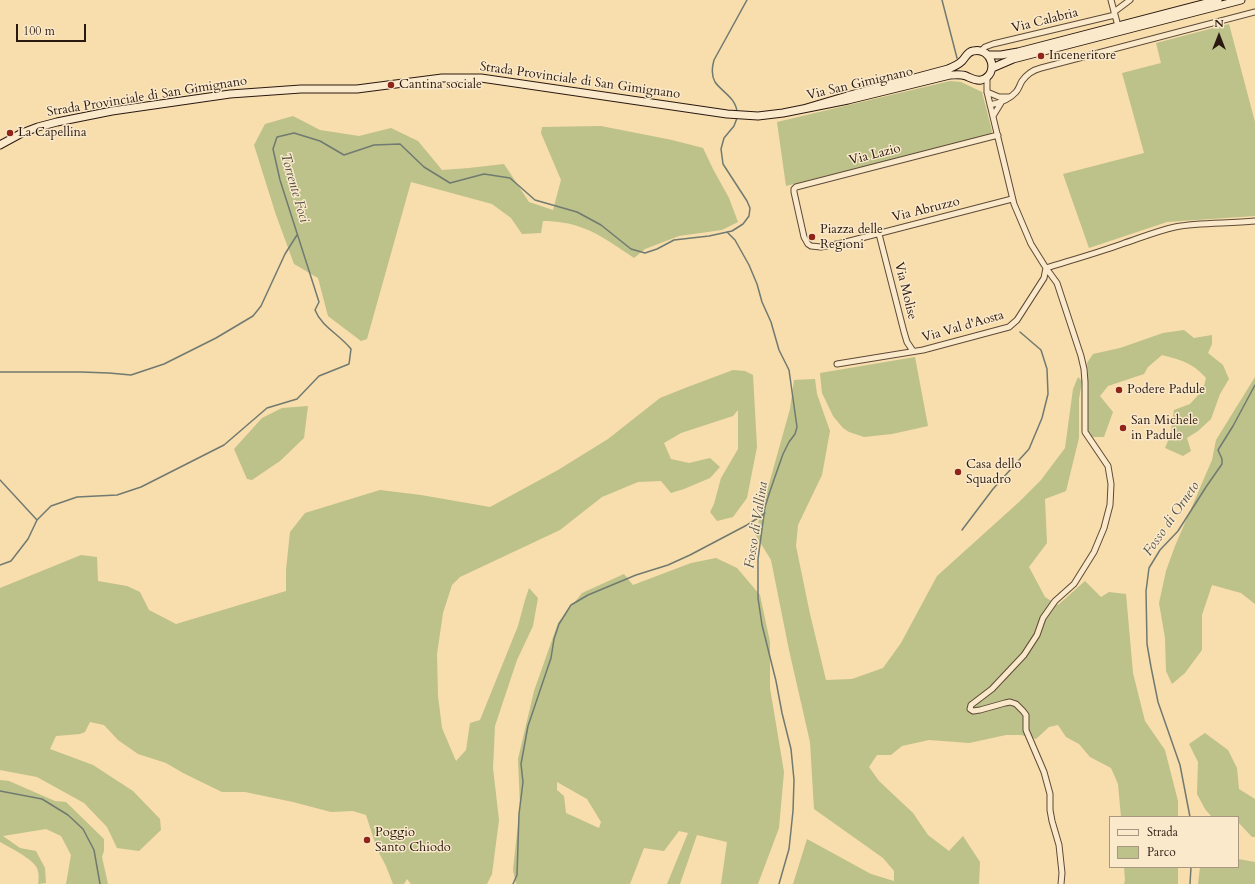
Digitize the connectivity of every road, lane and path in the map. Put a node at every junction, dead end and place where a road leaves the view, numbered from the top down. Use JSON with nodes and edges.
{"nodes":[{"id":1,"x":1111,"y":0,"type":"edge"},
{"id":2,"x":1130,"y":0,"type":"edge"},
{"id":3,"x":1218,"y":0,"type":"edge"},
{"id":4,"x":1241,"y":0,"type":"edge"},
{"id":5,"x":1255,"y":12,"type":"edge"},
{"id":6,"x":1114,"y":14,"type":"junction"},
{"id":7,"x":1118,"y":26,"type":"junction"},
{"id":8,"x":981,"y":51,"type":"junction"},
{"id":9,"x":988,"y":55,"type":"junction"},
{"id":10,"x":963,"y":60,"type":"junction"},
{"id":11,"x":992,"y":68,"type":"junction"},
{"id":12,"x":987,"y":76,"type":"junction"},
{"id":13,"x":970,"y":78,"type":"junction"},
{"id":14,"x":987,"y":92,"type":"junction"},
{"id":15,"x":1011,"y":96,"type":"junction"},
{"id":16,"x":999,"y":97,"type":"junction"},
{"id":17,"x":1001,"y":103,"type":"junction"},
{"id":18,"x":990,"y":104,"type":"junction"},
{"id":19,"x":803,"y":109,"type":"junction"},
{"id":20,"x":993,"y":116,"type":"junction"},
{"id":21,"x":998,"y":135,"type":"junction"},
{"id":22,"x":0,"y":145,"type":"edge"},
{"id":23,"x":1012,"y":199,"type":"junction"},
{"id":24,"x":1255,"y":221,"type":"edge"},
{"id":25,"x":879,"y":234,"type":"junction"},
{"id":26,"x":822,"y":247,"type":"joint"},
{"id":27,"x":1046,"y":268,"type":"junction"},
{"id":28,"x":913,"y":351,"type":"junction"},
{"id":29,"x":836,"y":364,"type":"dead end"},
{"id":30,"x":1061,"y":884,"type":"edge"}],
"edges":[{"from":1,"to":6,"type":"street"},
{"from":2,"to":6,"type":"street","name":"Via Calabria"},
{"from":3,"to":7,"type":"main road"},
{"from":4,"to":11,"type":"main road"},
{"from":5,"to":15,"type":"street"},
{"from":6,"to":7,"type":"street"},
{"from":6,"to":8,"type":"street","name":"Via Calabria"},
{"from":7,"to":9,"type":"main road"},
{"from":8,"to":9,"type":"main road"},
{"from":8,"to":10,"type":"main road","name":"Via San Gimignano"},
{"from":9,"to":11,"type":"main road"},
{"from":10,"to":13,"type":"main road"},
{"from":10,"to":19,"type":"main road","name":"Via San Gimignano"},
{"from":11,"to":12,"type":"main road"},
{"from":12,"to":13,"type":"main road","name":"Via San Gimignano"},
{"from":12,"to":14,"type":"street"},
{"from":13,"to":14,"type":"street"},
{"from":13,"to":19,"type":"main road","name":"Via San Gimignano"},
{"from":14,"to":16,"type":"street"},
{"from":14,"to":18,"type":"street"},
{"from":15,"to":16,"type":"street"},
{"from":15,"to":17,"type":"street"},
{"from":16,"to":18,"type":"street"},
{"from":17,"to":18,"type":"street"},
{"from":17,"to":20,"type":"street"},
{"from":18,"to":20,"type":"street"},
{"from":19,"to":22,"type":"main road","name":"Strada Provinciale di San Gimignano"},
{"from":20,"to":21,"type":"street"},
{"from":21,"to":23,"type":"street"},
{"from":21,"to":26,"type":"street","name":"Via Lazio"},
{"from":23,"to":25,"type":"street","name":"Via Abruzzo"},
{"from":23,"to":27,"type":"street"},
{"from":24,"to":27,"type":"street"},
{"from":25,"to":26,"type":"street","name":"Via Abruzzo"},
{"from":25,"to":28,"type":"street","name":"Via Molise"},
{"from":27,"to":28,"type":"street","name":"Via Val d'Aosta"},
{"from":27,"to":30,"type":"street"},
{"from":28,"to":29,"type":"street","name":"Via Val d'Aosta"}]}
